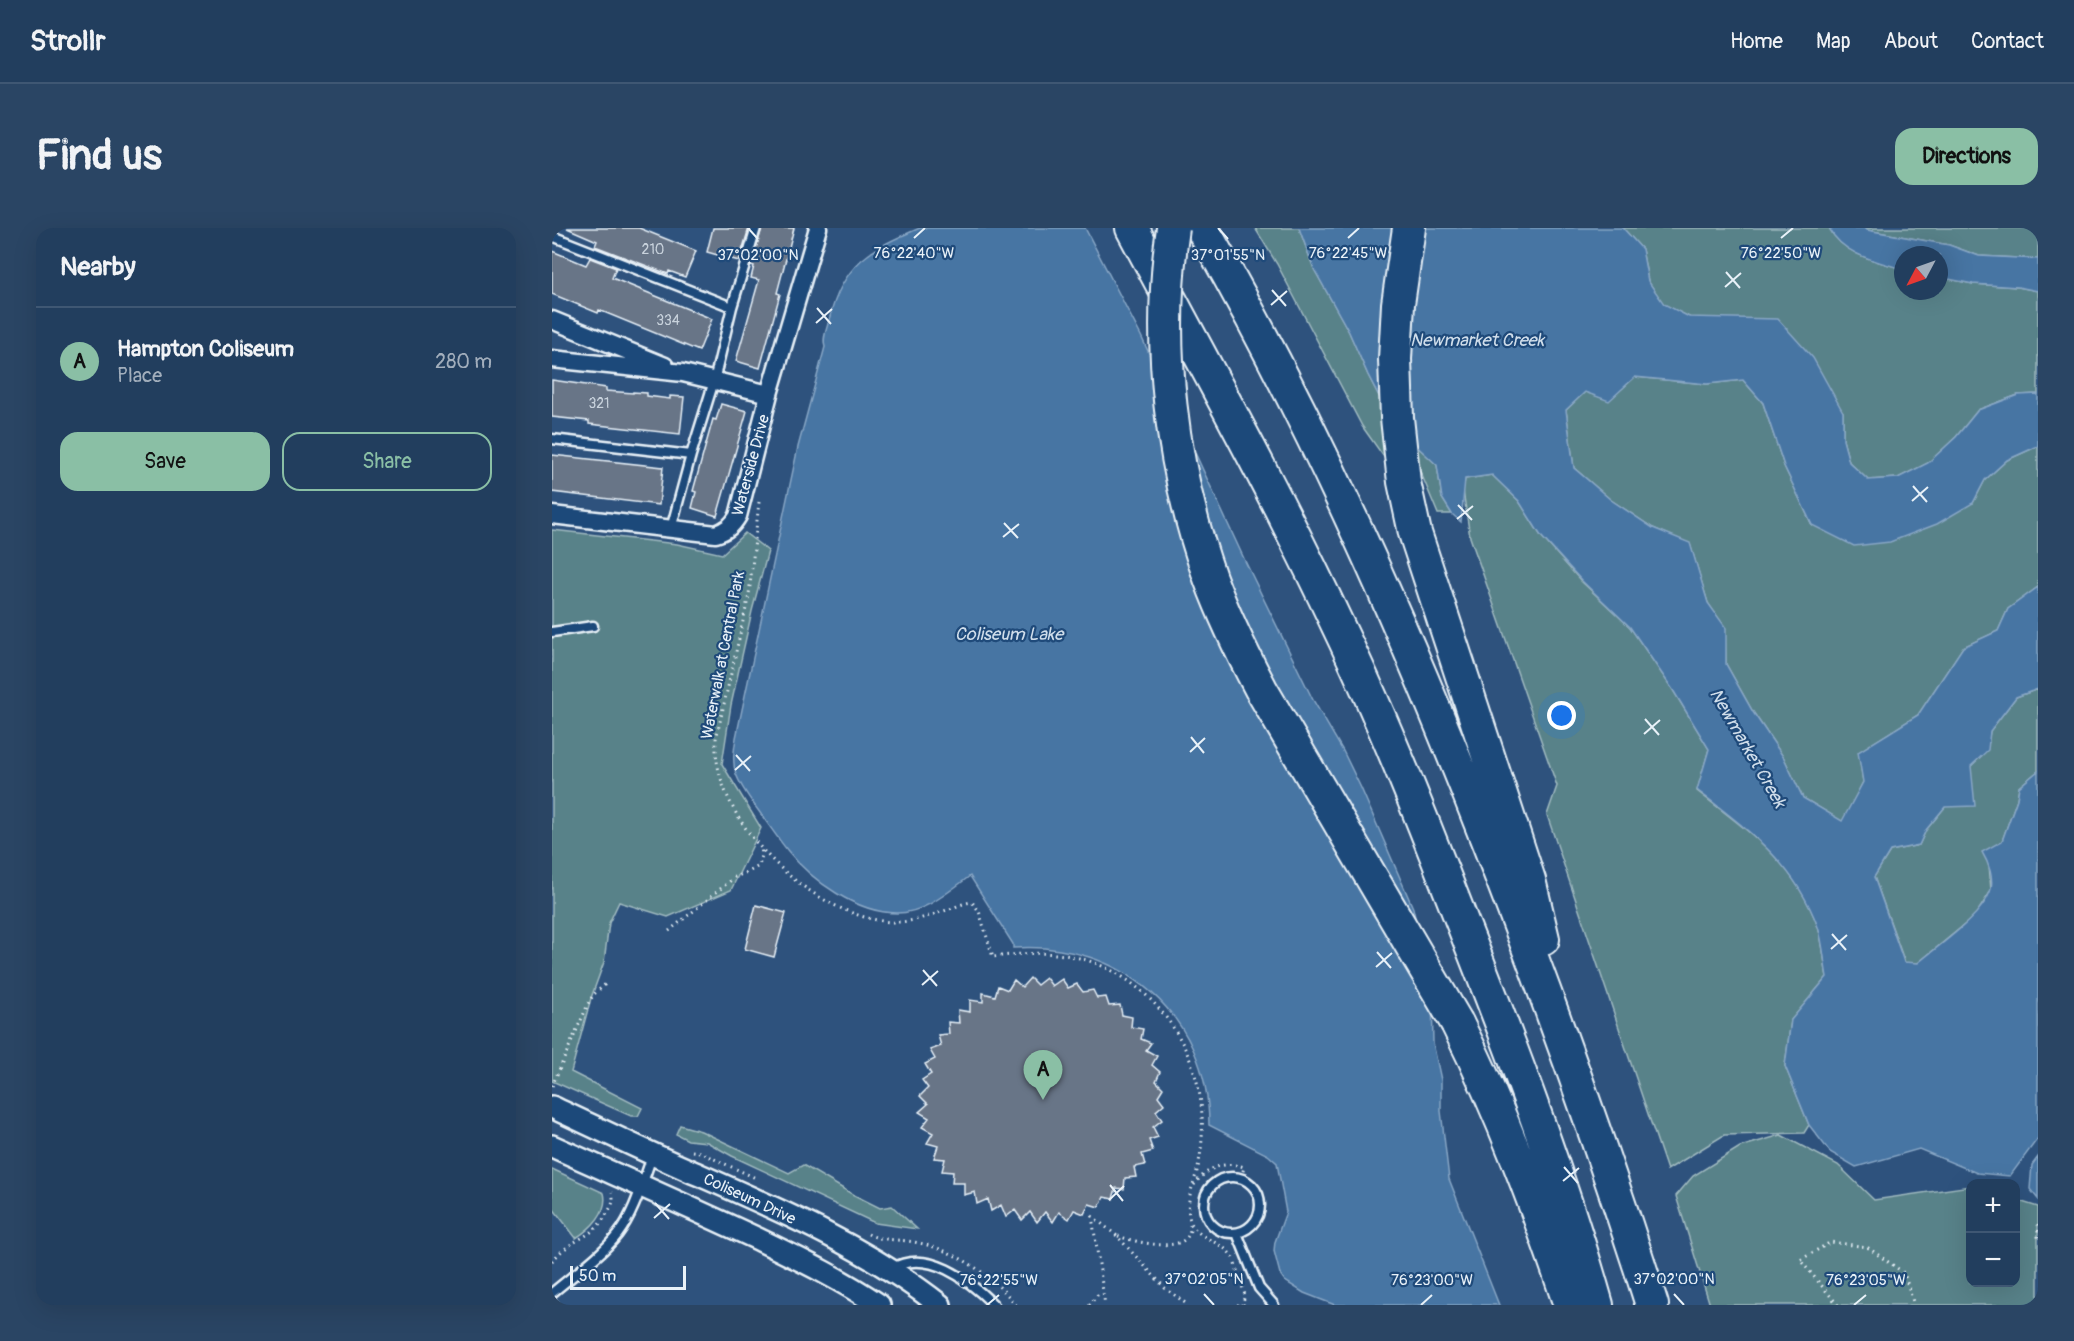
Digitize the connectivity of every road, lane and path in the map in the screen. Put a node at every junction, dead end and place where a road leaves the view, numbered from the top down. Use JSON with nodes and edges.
{"nodes":[{"id":1,"x":756,"y":228,"type":"edge"},
{"id":2,"x":818,"y":228,"type":"edge"},
{"id":3,"x":1132,"y":228,"type":"edge"},
{"id":4,"x":1173,"y":228,"type":"edge"},
{"id":5,"x":1202,"y":228,"type":"edge"},
{"id":6,"x":1409,"y":228,"type":"edge"},
{"id":7,"x":552,"y":236,"type":"edge"},
{"id":8,"x":732,"y":307,"type":"junction"},
{"id":9,"x":552,"y":320,"type":"edge"},
{"id":10,"x":552,"y":359,"type":"edge"},
{"id":11,"x":683,"y":373,"type":"junction"},
{"id":12,"x":714,"y":381,"type":"junction"},
{"id":13,"x":769,"y":394,"type":"junction"},
{"id":14,"x":552,"y":439,"type":"edge"},
{"id":15,"x":691,"y":455,"type":"junction"},
{"id":16,"x":759,"y":501,"type":"dead end"},
{"id":17,"x":552,"y":515,"type":"edge"},
{"id":18,"x":671,"y":529,"type":"junction"},
{"id":19,"x":593,"y":626,"type":"dead end"},
{"id":20,"x":552,"y":632,"type":"edge"},
{"id":21,"x":760,"y":846,"type":"junction"},
{"id":22,"x":669,"y":932,"type":"dead end"},
{"id":23,"x":608,"y":982,"type":"dead end"},
{"id":24,"x":552,"y":1086,"type":"edge"},
{"id":25,"x":1580,"y":1089,"type":"junction"},
{"id":26,"x":552,"y":1107,"type":"edge"},
{"id":27,"x":552,"y":1146,"type":"edge"},
{"id":28,"x":687,"y":1150,"type":"dead end"},
{"id":29,"x":653,"y":1154,"type":"junction"},
{"id":30,"x":1241,"y":1179,"type":"junction"},
{"id":31,"x":764,"y":1182,"type":"dead end"},
{"id":32,"x":641,"y":1185,"type":"junction"},
{"id":33,"x":1193,"y":1186,"type":"junction"},
{"id":34,"x":609,"y":1188,"type":"dead end"},
{"id":35,"x":1190,"y":1223,"type":"junction"},
{"id":36,"x":2038,"y":1224,"type":"edge"},
{"id":37,"x":865,"y":1233,"type":"dead end"},
{"id":38,"x":1237,"y":1233,"type":"junction"},
{"id":39,"x":1117,"y":1236,"type":"junction"},
{"id":40,"x":2038,"y":1239,"type":"edge"},
{"id":41,"x":552,"y":1261,"type":"edge"},
{"id":42,"x":891,"y":1269,"type":"junction"},
{"id":43,"x":1101,"y":1290,"type":"junction"},
{"id":44,"x":552,"y":1293,"type":"edge"},
{"id":45,"x":879,"y":1305,"type":"edge"},
{"id":46,"x":940,"y":1305,"type":"edge"},
{"id":47,"x":994,"y":1305,"type":"edge"},
{"id":48,"x":1016,"y":1305,"type":"edge"},
{"id":49,"x":1089,"y":1305,"type":"edge"},
{"id":50,"x":1105,"y":1305,"type":"edge"},
{"id":51,"x":1188,"y":1305,"type":"edge"},
{"id":52,"x":1237,"y":1305,"type":"edge"},
{"id":53,"x":1243,"y":1305,"type":"edge"},
{"id":54,"x":1274,"y":1305,"type":"edge"},
{"id":55,"x":1570,"y":1305,"type":"edge"},
{"id":56,"x":1597,"y":1305,"type":"edge"},
{"id":57,"x":1652,"y":1305,"type":"edge"},
{"id":58,"x":1838,"y":1305,"type":"edge"},
{"id":59,"x":1914,"y":1305,"type":"edge"}],
"edges":[{"from":1,"to":8,"type":"lane"},
{"from":2,"to":13,"type":"street","name":"Waterside Drive"},
{"from":3,"to":56,"type":"highway"},
{"from":4,"to":55,"type":"highway","bridge":true},
{"from":5,"to":25,"type":"highway"},
{"from":6,"to":25,"type":"highway"},
{"from":7,"to":8,"type":"lane"},
{"from":8,"to":12,"type":"lane"},
{"from":9,"to":11,"type":"street"},
{"from":10,"to":11,"type":"street"},
{"from":11,"to":12,"type":"street"},
{"from":12,"to":13,"type":"street"},
{"from":12,"to":15,"type":"lane"},
{"from":13,"to":18,"type":"street","name":"Waterside Drive"},
{"from":14,"to":15,"type":"lane"},
{"from":15,"to":18,"type":"lane"},
{"from":16,"to":21,"type":"path","name":"Waterwalk at Central Park"},
{"from":17,"to":18,"type":"street","name":"Waterside Drive"},
{"from":19,"to":20,"type":"lane"},
{"from":21,"to":22,"type":"path"},
{"from":21,"to":33,"type":"path","name":"Waterwalk at Central Park"},
{"from":23,"to":24,"type":"path"},
{"from":25,"to":57,"type":"highway"},
{"from":26,"to":29,"type":"street","name":"Coliseum Drive"},
{"from":27,"to":32,"type":"street","name":"Coliseum Drive"},
{"from":28,"to":31,"type":"path"},
{"from":29,"to":32,"type":"lane"},
{"from":29,"to":42,"type":"street","name":"Coliseum Drive"},
{"from":30,"to":33,"type":"path"},
{"from":30,"to":38,"type":"lane"},
{"from":30,"to":38,"type":"lane"},
{"from":32,"to":44,"type":"lane"},
{"from":32,"to":45,"type":"street","name":"Coliseum Drive"},
{"from":33,"to":35,"type":"path","name":"Waterwalk at Central Park"},
{"from":34,"to":41,"type":"path"},
{"from":35,"to":39,"type":"path"},
{"from":35,"to":53,"type":"path"},
{"from":36,"to":40,"type":"path"},
{"from":37,"to":48,"type":"path"},
{"from":38,"to":54,"type":"lane"},
{"from":39,"to":43,"type":"path"},
{"from":39,"to":51,"type":"path"},
{"from":42,"to":46,"type":"street","name":"Coliseum Drive"},
{"from":42,"to":47,"type":"lane"},
{"from":43,"to":49,"type":"path"},
{"from":43,"to":50,"type":"path"},
{"from":52,"to":53,"type":"path"},
{"from":58,"to":59,"type":"path"}]}
